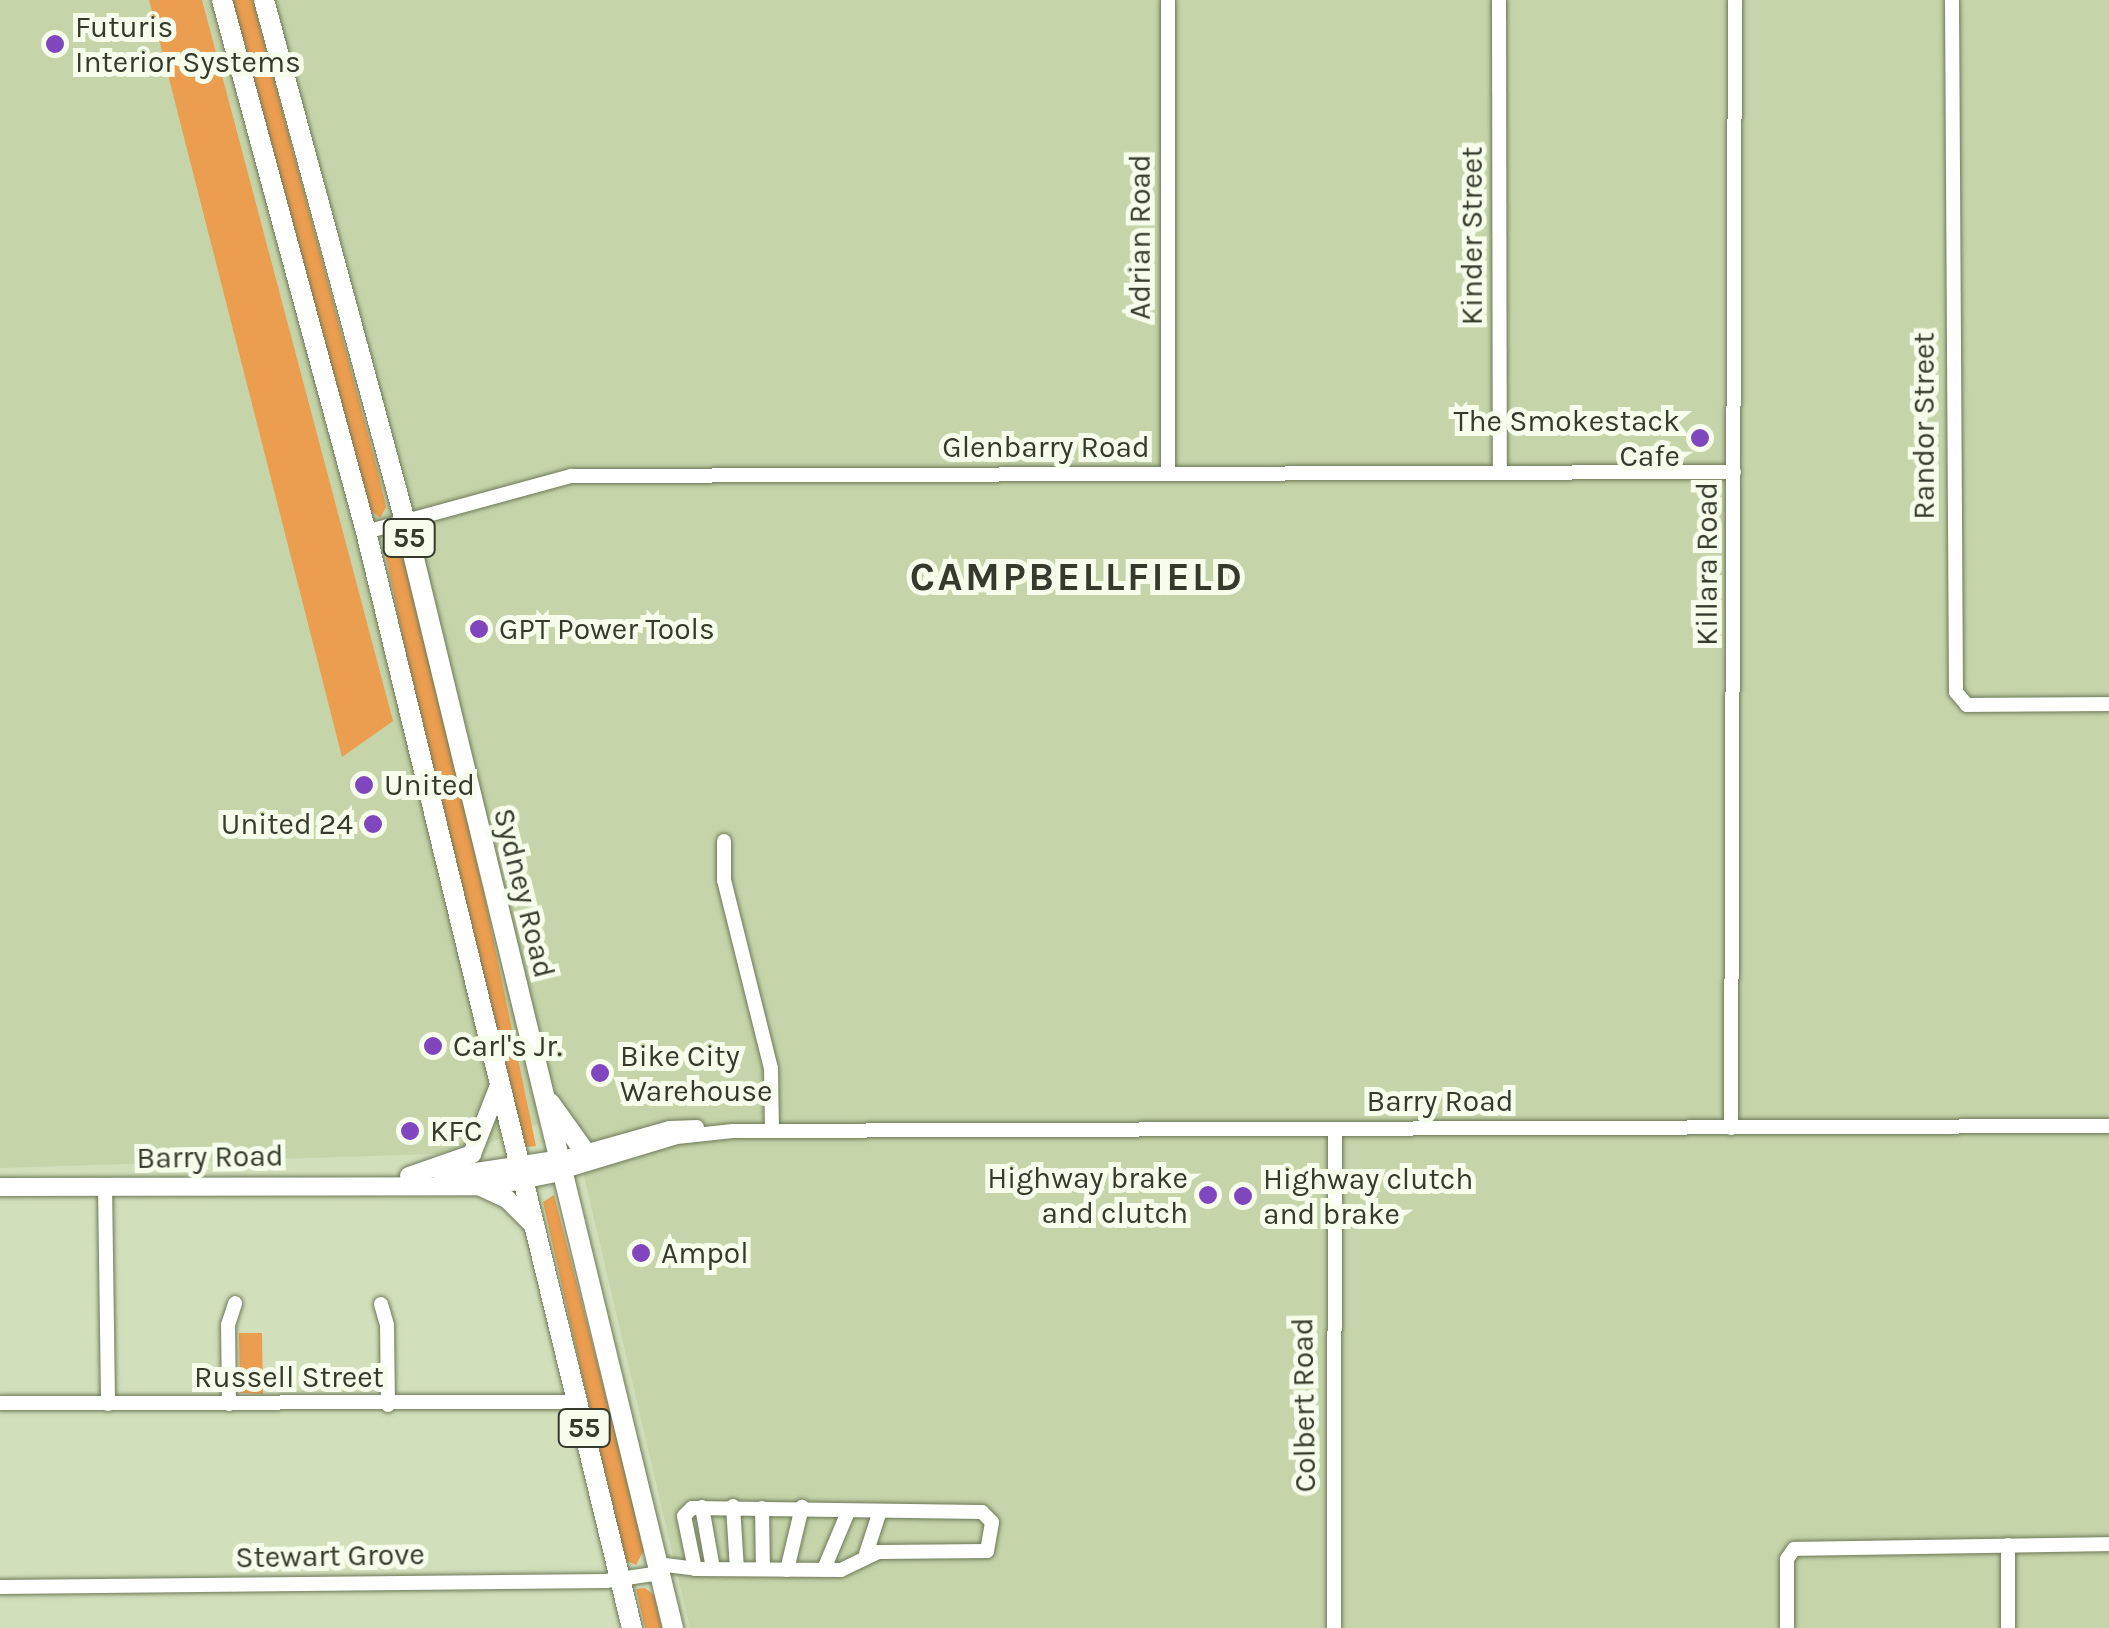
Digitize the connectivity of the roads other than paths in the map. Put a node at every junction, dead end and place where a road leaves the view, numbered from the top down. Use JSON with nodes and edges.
{"nodes":[{"id":1,"x":222,"y":0,"type":"edge"},
{"id":2,"x":264,"y":0,"type":"edge"},
{"id":3,"x":1168,"y":0,"type":"edge"},
{"id":4,"x":1499,"y":0,"type":"edge"},
{"id":5,"x":1735,"y":0,"type":"edge"},
{"id":6,"x":1952,"y":0,"type":"edge"},
{"id":7,"x":1500,"y":472,"type":"junction"},
{"id":8,"x":1734,"y":472,"type":"junction"},
{"id":9,"x":1168,"y":474,"type":"junction"},
{"id":10,"x":404,"y":521,"type":"junction"},
{"id":11,"x":366,"y":532,"type":"junction"},
{"id":12,"x":2109,"y":704,"type":"edge"},
{"id":13,"x":724,"y":841,"type":"dead end"},
{"id":14,"x":537,"y":1080,"type":"junction"},
{"id":15,"x":500,"y":1082,"type":"junction"},
{"id":16,"x":2109,"y":1126,"type":"edge"},
{"id":17,"x":1731,"y":1128,"type":"junction"},
{"id":18,"x":1329,"y":1129,"type":"junction"},
{"id":19,"x":733,"y":1131,"type":"junction"},
{"id":20,"x":772,"y":1132,"type":"junction"},
{"id":21,"x":585,"y":1152,"type":"junction"},
{"id":22,"x":559,"y":1166,"type":"junction"},
{"id":23,"x":522,"y":1173,"type":"junction"},
{"id":24,"x":384,"y":1182,"type":"junction"},
{"id":25,"x":422,"y":1182,"type":"junction"},
{"id":26,"x":105,"y":1186,"type":"junction"},
{"id":27,"x":478,"y":1186,"type":"junction"},
{"id":28,"x":0,"y":1187,"type":"edge"},
{"id":29,"x":536,"y":1228,"type":"junction"},
{"id":30,"x":235,"y":1303,"type":"dead end"},
{"id":31,"x":381,"y":1304,"type":"dead end"},
{"id":32,"x":578,"y":1402,"type":"junction"},
{"id":33,"x":0,"y":1403,"type":"edge"},
{"id":34,"x":108,"y":1404,"type":"junction"},
{"id":35,"x":228,"y":1404,"type":"junction"},
{"id":36,"x":388,"y":1405,"type":"junction"},
{"id":37,"x":733,"y":1506,"type":"junction"},
{"id":38,"x":702,"y":1507,"type":"junction"},
{"id":39,"x":802,"y":1507,"type":"junction"},
{"id":40,"x":762,"y":1508,"type":"junction"},
{"id":41,"x":848,"y":1512,"type":"junction"},
{"id":42,"x":879,"y":1514,"type":"junction"},
{"id":43,"x":2109,"y":1544,"type":"edge"},
{"id":44,"x":2008,"y":1545,"type":"junction"},
{"id":45,"x":866,"y":1554,"type":"junction"},
{"id":46,"x":658,"y":1569,"type":"junction"},
{"id":47,"x":695,"y":1569,"type":"junction"},
{"id":48,"x":713,"y":1569,"type":"junction"},
{"id":49,"x":736,"y":1569,"type":"junction"},
{"id":50,"x":763,"y":1569,"type":"junction"},
{"id":51,"x":787,"y":1570,"type":"junction"},
{"id":52,"x":824,"y":1570,"type":"junction"},
{"id":53,"x":620,"y":1580,"type":"junction"},
{"id":54,"x":0,"y":1587,"type":"edge"},
{"id":55,"x":632,"y":1628,"type":"edge"},
{"id":56,"x":673,"y":1628,"type":"edge"},
{"id":57,"x":1334,"y":1628,"type":"edge"},
{"id":58,"x":1787,"y":1628,"type":"edge"},
{"id":59,"x":2008,"y":1628,"type":"edge"}],
"edges":[{"from":1,"to":11,"type":"highway","number":"55"},
{"from":2,"to":10,"type":"highway","name":"Sydney Road","number":"55"},
{"from":3,"to":9,"type":"street","name":"Adrian Road"},
{"from":4,"to":7,"type":"street","name":"Kinder Street"},
{"from":5,"to":8,"type":"street","name":"Killara Road"},
{"from":6,"to":12,"type":"street","name":"Randor Street"},
{"from":7,"to":8,"type":"street","name":"Glenbarry Road"},
{"from":7,"to":9,"type":"street","name":"Glenbarry Road"},
{"from":8,"to":17,"type":"street","name":"Killara Road"},
{"from":9,"to":10,"type":"street","name":"Glenbarry Road"},
{"from":10,"to":11,"type":"street","name":"Glenbarry Road"},
{"from":10,"to":14,"type":"highway","name":"Sydney Road","number":"55"},
{"from":11,"to":15,"type":"highway","number":"55"},
{"from":13,"to":20,"type":"street"},
{"from":14,"to":21,"type":"highway"},
{"from":14,"to":22,"type":"highway","name":"Sydney Road","number":"55"},
{"from":15,"to":23,"type":"highway","number":"55"},
{"from":15,"to":24,"type":"main road"},
{"from":16,"to":17,"type":"street","name":"Barry Road"},
{"from":17,"to":18,"type":"street","name":"Barry Road"},
{"from":18,"to":20,"type":"street","name":"Barry Road"},
{"from":18,"to":57,"type":"street","name":"Colbert Road"},
{"from":19,"to":20,"type":"street","name":"Barry Road"},
{"from":19,"to":21,"type":"street","name":"Barry Road"},
{"from":19,"to":22,"type":"street","name":"Barry Road"},
{"from":21,"to":22,"type":"street","name":"Barry Road"},
{"from":22,"to":23,"type":"main road","name":"Barry Road"},
{"from":22,"to":46,"type":"highway","name":"Sydney Road","number":"55"},
{"from":23,"to":25,"type":"main road","name":"Barry Road"},
{"from":23,"to":27,"type":"main road","name":"Barry Road"},
{"from":23,"to":29,"type":"highway","number":"55"},
{"from":24,"to":25,"type":"main road","name":"Barry Road"},
{"from":24,"to":26,"type":"main road","name":"Barry Road"},
{"from":25,"to":27,"type":"main road","name":"Barry Road"},
{"from":26,"to":28,"type":"main road","name":"Barry Road"},
{"from":26,"to":34,"type":"street"},
{"from":27,"to":29,"type":"main road"},
{"from":29,"to":32,"type":"highway","number":"55"},
{"from":30,"to":35,"type":"street"},
{"from":31,"to":36,"type":"street"},
{"from":32,"to":36,"type":"street","name":"Russell Street"},
{"from":32,"to":53,"type":"highway","number":"55"},
{"from":33,"to":34,"type":"street","name":"Russell Street"},
{"from":34,"to":35,"type":"street","name":"Russell Street"},
{"from":35,"to":36,"type":"street","name":"Russell Street"},
{"from":37,"to":38,"type":"street"},
{"from":37,"to":40,"type":"street"},
{"from":37,"to":49,"type":"street"},
{"from":38,"to":47,"type":"street"},
{"from":38,"to":48,"type":"street"},
{"from":39,"to":40,"type":"street"},
{"from":39,"to":41,"type":"street"},
{"from":39,"to":51,"type":"street"},
{"from":40,"to":50,"type":"street"},
{"from":41,"to":42,"type":"street"},
{"from":41,"to":52,"type":"street"},
{"from":42,"to":45,"type":"street"},
{"from":42,"to":45,"type":"street"},
{"from":43,"to":44,"type":"street"},
{"from":44,"to":58,"type":"street"},
{"from":44,"to":59,"type":"street"},
{"from":45,"to":52,"type":"street"},
{"from":46,"to":47,"type":"street","name":"Stewart Grove"},
{"from":46,"to":53,"type":"street","name":"Stewart Grove"},
{"from":46,"to":56,"type":"highway","name":"Sydney Road","number":"55"},
{"from":47,"to":48,"type":"street","name":"Stewart Grove"},
{"from":48,"to":49,"type":"street","name":"Stewart Grove"},
{"from":49,"to":50,"type":"street","name":"Stewart Grove"},
{"from":50,"to":51,"type":"street","name":"Stewart Grove"},
{"from":51,"to":52,"type":"street","name":"Stewart Grove"},
{"from":53,"to":54,"type":"street","name":"Stewart Grove"},
{"from":53,"to":55,"type":"highway","number":"55"}]}
